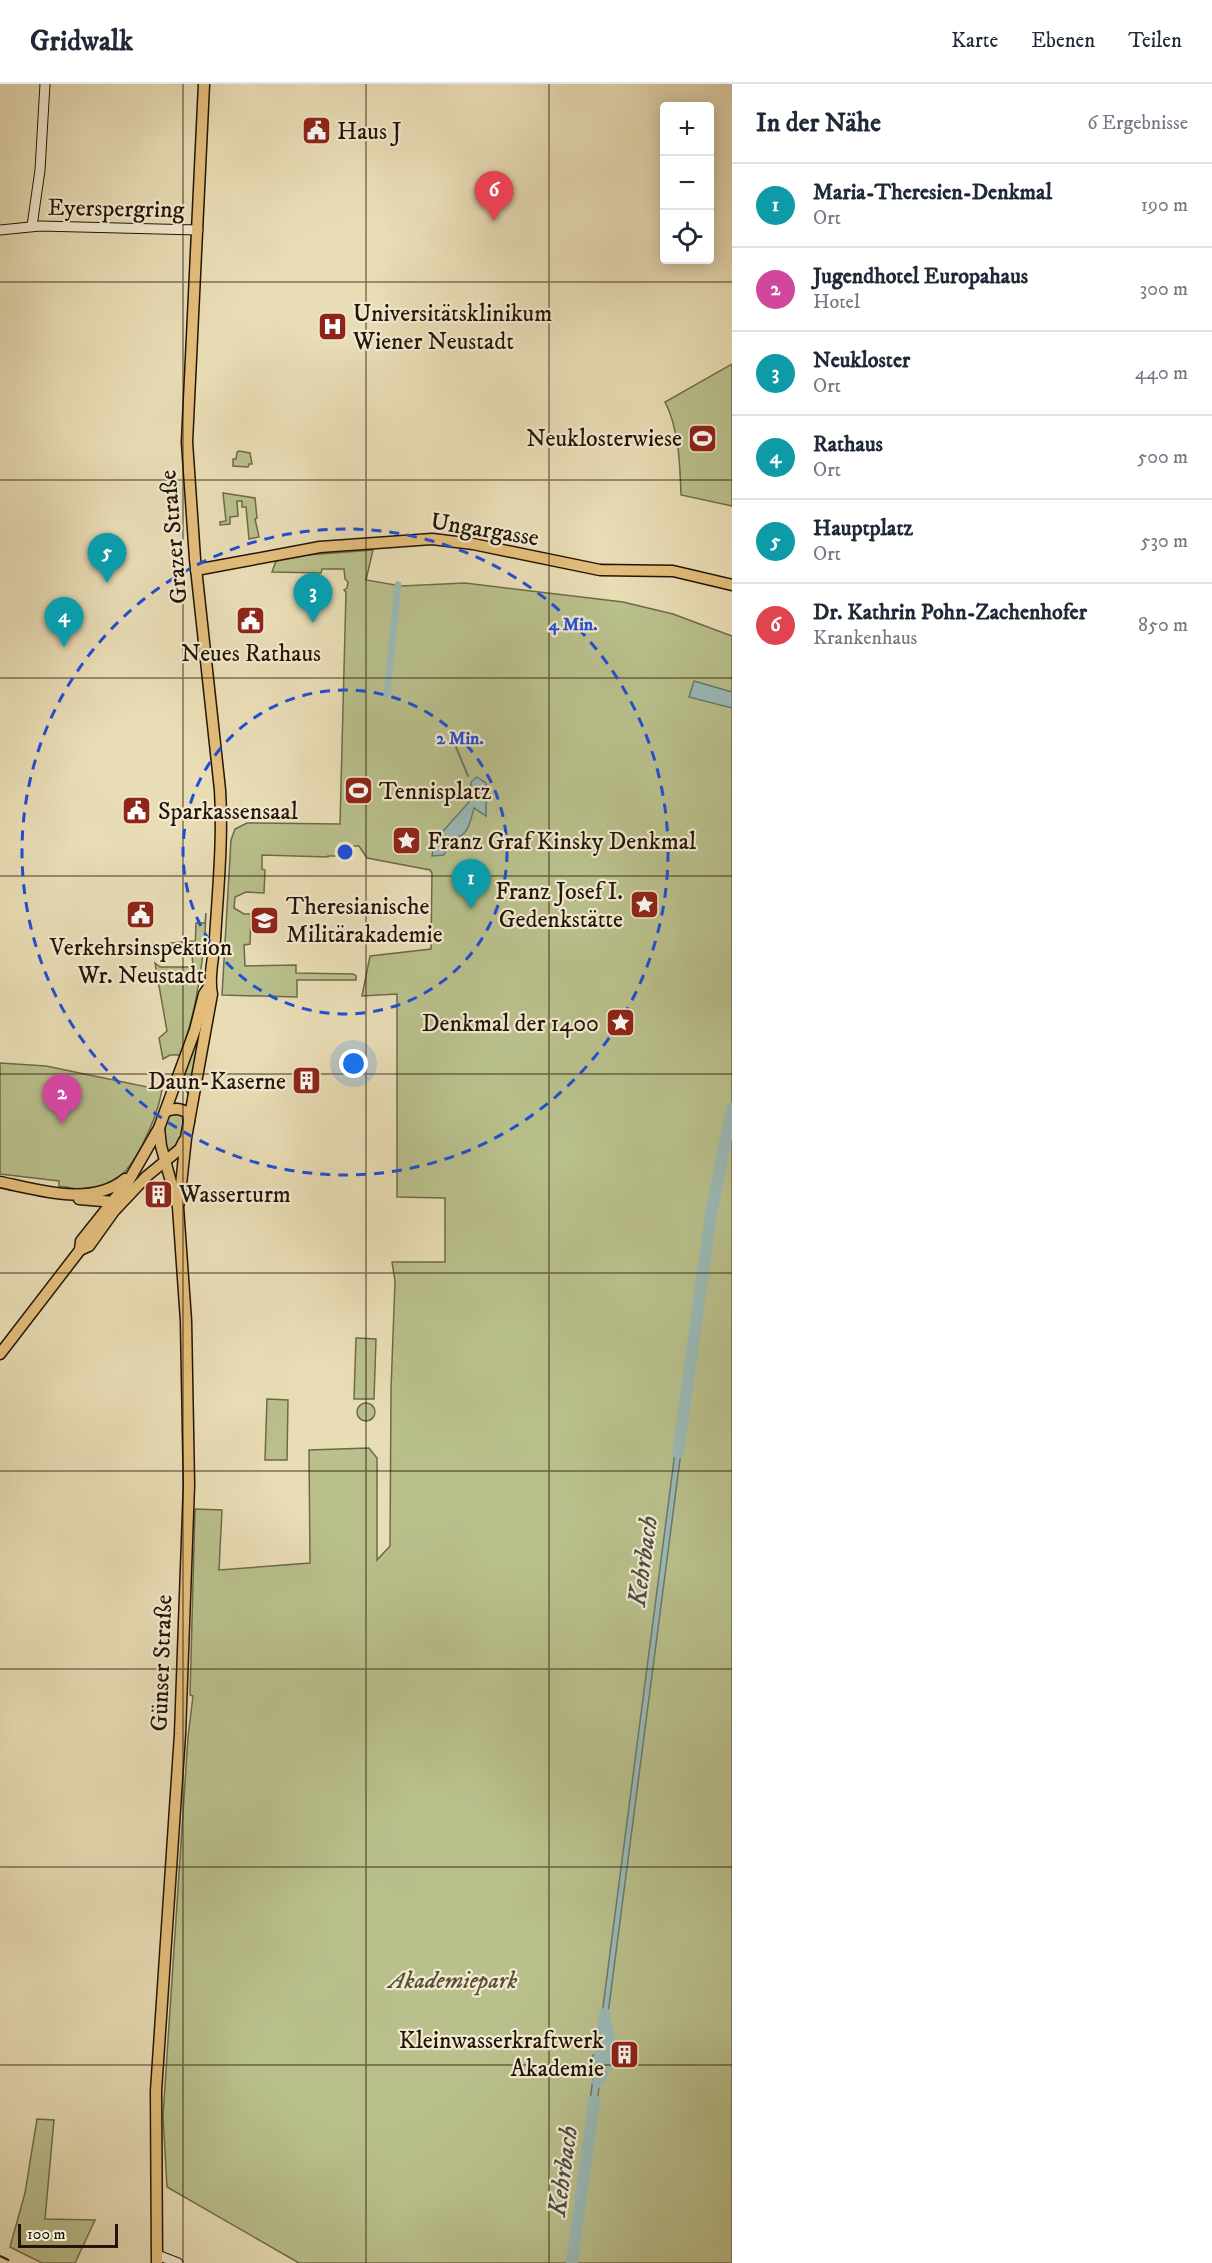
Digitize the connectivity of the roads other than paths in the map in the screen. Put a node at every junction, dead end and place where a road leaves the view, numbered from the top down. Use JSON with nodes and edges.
{"nodes":[{"id":1,"x":45,"y":84,"type":"edge"},
{"id":2,"x":204,"y":84,"type":"edge"},
{"id":3,"x":32,"y":226,"type":"junction"},
{"id":4,"x":0,"y":230,"type":"edge"},
{"id":5,"x":198,"y":230,"type":"junction"},
{"id":6,"x":196,"y":570,"type":"junction"},
{"id":7,"x":732,"y":585,"type":"edge"},
{"id":8,"x":210,"y":985,"type":"junction"},
{"id":9,"x":166,"y":1111,"type":"junction"},
{"id":10,"x":189,"y":1122,"type":"junction"},
{"id":11,"x":159,"y":1128,"type":"junction"},
{"id":12,"x":186,"y":1138,"type":"junction"},
{"id":13,"x":166,"y":1160,"type":"junction"},
{"id":14,"x":130,"y":1175,"type":"junction"},
{"id":15,"x":147,"y":1176,"type":"junction"},
{"id":16,"x":0,"y":1182,"type":"edge"},
{"id":17,"x":172,"y":1183,"type":"junction"},
{"id":18,"x":102,"y":1192,"type":"junction"},
{"id":19,"x":71,"y":1197,"type":"junction"},
{"id":20,"x":178,"y":1206,"type":"junction"},
{"id":21,"x":112,"y":1207,"type":"junction"},
{"id":22,"x":93,"y":1224,"type":"junction"},
{"id":23,"x":80,"y":1250,"type":"junction"},
{"id":24,"x":0,"y":1354,"type":"edge"},
{"id":25,"x":157,"y":2258,"type":"edge"},
{"id":26,"x":178,"y":2263,"type":"edge"}],
"edges":[{"from":1,"to":3,"type":"street"},
{"from":2,"to":5,"type":"main road","name":"Grazer Straße"},
{"from":3,"to":4,"type":"street","name":"Eyerspergring"},
{"from":3,"to":5,"type":"street","name":"Eyerspergring"},
{"from":5,"to":6,"type":"main road","name":"Grazer Straße"},
{"from":6,"to":7,"type":"main road","name":"Ungargasse"},
{"from":6,"to":8,"type":"main road","name":"Grazer Straße"},
{"from":8,"to":9,"type":"main road","name":"Grazer Straße"},
{"from":8,"to":10,"type":"main road","name":"Grazer Straße"},
{"from":9,"to":10,"type":"main road"},
{"from":9,"to":11,"type":"main road","name":"Grazer Straße"},
{"from":10,"to":12,"type":"main road","name":"Grazer Straße"},
{"from":11,"to":13,"type":"main road"},
{"from":11,"to":14,"type":"main road","name":"Grazer Straße"},
{"from":12,"to":13,"type":"main road"},
{"from":12,"to":20,"type":"main road","name":"Grazer Straße"},
{"from":13,"to":15,"type":"main road"},
{"from":13,"to":17,"type":"main road"},
{"from":14,"to":18,"type":"main road"},
{"from":14,"to":21,"type":"main road","name":"Grazer Straße"},
{"from":15,"to":17,"type":"main road"},
{"from":15,"to":21,"type":"main road"},
{"from":16,"to":19,"type":"main road"},
{"from":17,"to":20,"type":"main road"},
{"from":18,"to":19,"type":"main road"},
{"from":18,"to":21,"type":"main road"},
{"from":19,"to":21,"type":"main road"},
{"from":19,"to":22,"type":"main road"},
{"from":20,"to":25,"type":"main road","name":"Günser Straße"},
{"from":21,"to":22,"type":"main road"},
{"from":21,"to":23,"type":"main road"},
{"from":22,"to":23,"type":"main road"},
{"from":23,"to":24,"type":"main road"},
{"from":25,"to":26,"type":"street"}]}
